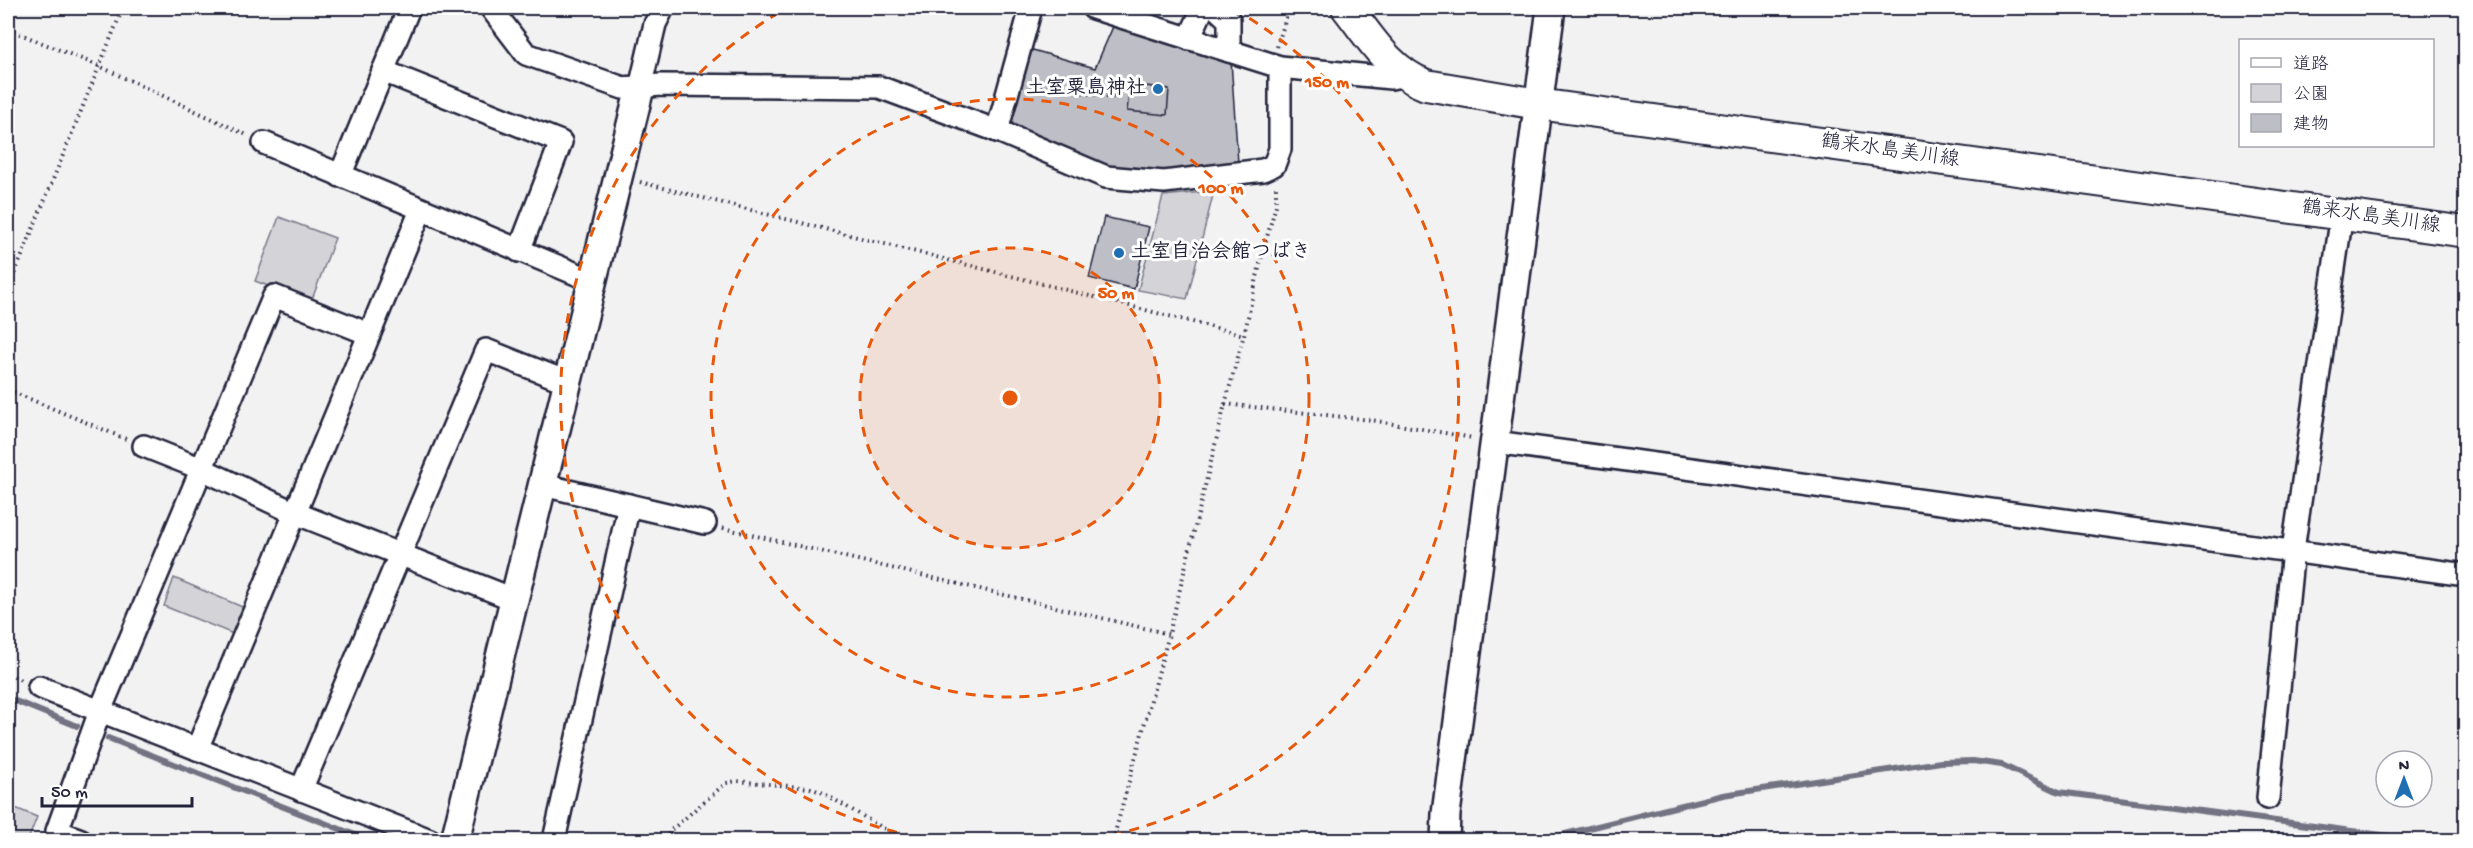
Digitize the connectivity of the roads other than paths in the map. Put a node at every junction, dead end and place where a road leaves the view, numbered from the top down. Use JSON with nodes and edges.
{"nodes":[{"id":1,"x":409,"y":8,"type":"edge"},
{"id":2,"x":492,"y":8,"type":"edge"},
{"id":3,"x":663,"y":8,"type":"edge"},
{"id":4,"x":1031,"y":8,"type":"edge"},
{"id":5,"x":1093,"y":8,"type":"edge"},
{"id":6,"x":1203,"y":8,"type":"edge"},
{"id":7,"x":1216,"y":8,"type":"edge"},
{"id":8,"x":1347,"y":8,"type":"edge"},
{"id":9,"x":1551,"y":8,"type":"edge"},
{"id":10,"x":1189,"y":39,"type":"junction"},
{"id":11,"x":1229,"y":51,"type":"junction"},
{"id":12,"x":1276,"y":66,"type":"junction"},
{"id":13,"x":382,"y":71,"type":"junction"},
{"id":14,"x":1404,"y":75,"type":"junction"},
{"id":15,"x":640,"y":88,"type":"junction"},
{"id":16,"x":1538,"y":104,"type":"junction"},
{"id":17,"x":997,"y":131,"type":"junction"},
{"id":18,"x":264,"y":143,"type":"road end"},
{"id":19,"x":340,"y":176,"type":"junction"},
{"id":20,"x":421,"y":210,"type":"junction"},
{"id":21,"x":2342,"y":214,"type":"junction"},
{"id":22,"x":2466,"y":232,"type":"edge"},
{"id":23,"x":519,"y":251,"type":"junction"},
{"id":24,"x":593,"y":281,"type":"junction"},
{"id":25,"x":369,"y":334,"type":"junction"},
{"id":26,"x":567,"y":382,"type":"junction"},
{"id":27,"x":1495,"y":442,"type":"junction"},
{"id":28,"x":144,"y":446,"type":"road end"},
{"id":29,"x":202,"y":469,"type":"junction"},
{"id":30,"x":543,"y":485,"type":"junction"},
{"id":31,"x":629,"y":505,"type":"junction"},
{"id":32,"x":296,"y":513,"type":"junction"},
{"id":33,"x":705,"y":523,"type":"road end"},
{"id":34,"x":2293,"y":550,"type":"junction"},
{"id":35,"x":399,"y":555,"type":"junction"},
{"id":36,"x":2466,"y":575,"type":"edge"},
{"id":37,"x":513,"y":599,"type":"junction"},
{"id":38,"x":39,"y":687,"type":"dead end"},
{"id":39,"x":100,"y":711,"type":"junction"},
{"id":40,"x":197,"y":749,"type":"junction"},
{"id":41,"x":301,"y":790,"type":"junction"},
{"id":42,"x":2268,"y":798,"type":"dead end"},
{"id":43,"x":81,"y":840,"type":"edge"},
{"id":44,"x":430,"y":840,"type":"edge"},
{"id":45,"x":455,"y":840,"type":"edge"},
{"id":46,"x":554,"y":840,"type":"edge"},
{"id":47,"x":1446,"y":840,"type":"edge"}],
"edges":[{"from":1,"to":13,"type":"street"},
{"from":2,"to":15,"type":"street"},
{"from":3,"to":15,"type":"street"},
{"from":4,"to":17,"type":"street"},
{"from":5,"to":10,"type":"street"},
{"from":6,"to":10,"type":"street"},
{"from":7,"to":11,"type":"street"},
{"from":8,"to":14,"type":"main road","name":"鶴来水島美川線"},
{"from":9,"to":16,"type":"street"},
{"from":10,"to":11,"type":"street"},
{"from":11,"to":12,"type":"street"},
{"from":12,"to":14,"type":"street"},
{"from":12,"to":17,"type":"street"},
{"from":13,"to":19,"type":"street"},
{"from":13,"to":23,"type":"street"},
{"from":14,"to":16,"type":"main road","name":"鶴来水島美川線"},
{"from":15,"to":17,"type":"street"},
{"from":15,"to":24,"type":"street"},
{"from":16,"to":21,"type":"main road","name":"鶴来水島美川線"},
{"from":16,"to":27,"type":"street"},
{"from":18,"to":19,"type":"street"},
{"from":19,"to":20,"type":"street"},
{"from":20,"to":23,"type":"street"},
{"from":20,"to":25,"type":"street"},
{"from":21,"to":22,"type":"main road","name":"鶴来水島美川線"},
{"from":21,"to":34,"type":"street"},
{"from":23,"to":24,"type":"street"},
{"from":24,"to":26,"type":"street"},
{"from":25,"to":29,"type":"street"},
{"from":25,"to":32,"type":"street"},
{"from":26,"to":30,"type":"street"},
{"from":26,"to":35,"type":"street"},
{"from":27,"to":34,"type":"street"},
{"from":27,"to":47,"type":"street"},
{"from":28,"to":29,"type":"street"},
{"from":29,"to":32,"type":"street"},
{"from":29,"to":39,"type":"street"},
{"from":30,"to":31,"type":"street"},
{"from":30,"to":37,"type":"street"},
{"from":31,"to":33,"type":"street"},
{"from":31,"to":46,"type":"street"},
{"from":32,"to":35,"type":"street"},
{"from":32,"to":40,"type":"street"},
{"from":34,"to":36,"type":"street"},
{"from":34,"to":42,"type":"street"},
{"from":35,"to":37,"type":"street"},
{"from":35,"to":41,"type":"street"},
{"from":37,"to":45,"type":"street"},
{"from":38,"to":39,"type":"street"},
{"from":39,"to":40,"type":"street"},
{"from":39,"to":43,"type":"street"},
{"from":40,"to":41,"type":"street"},
{"from":41,"to":44,"type":"street"}]}
